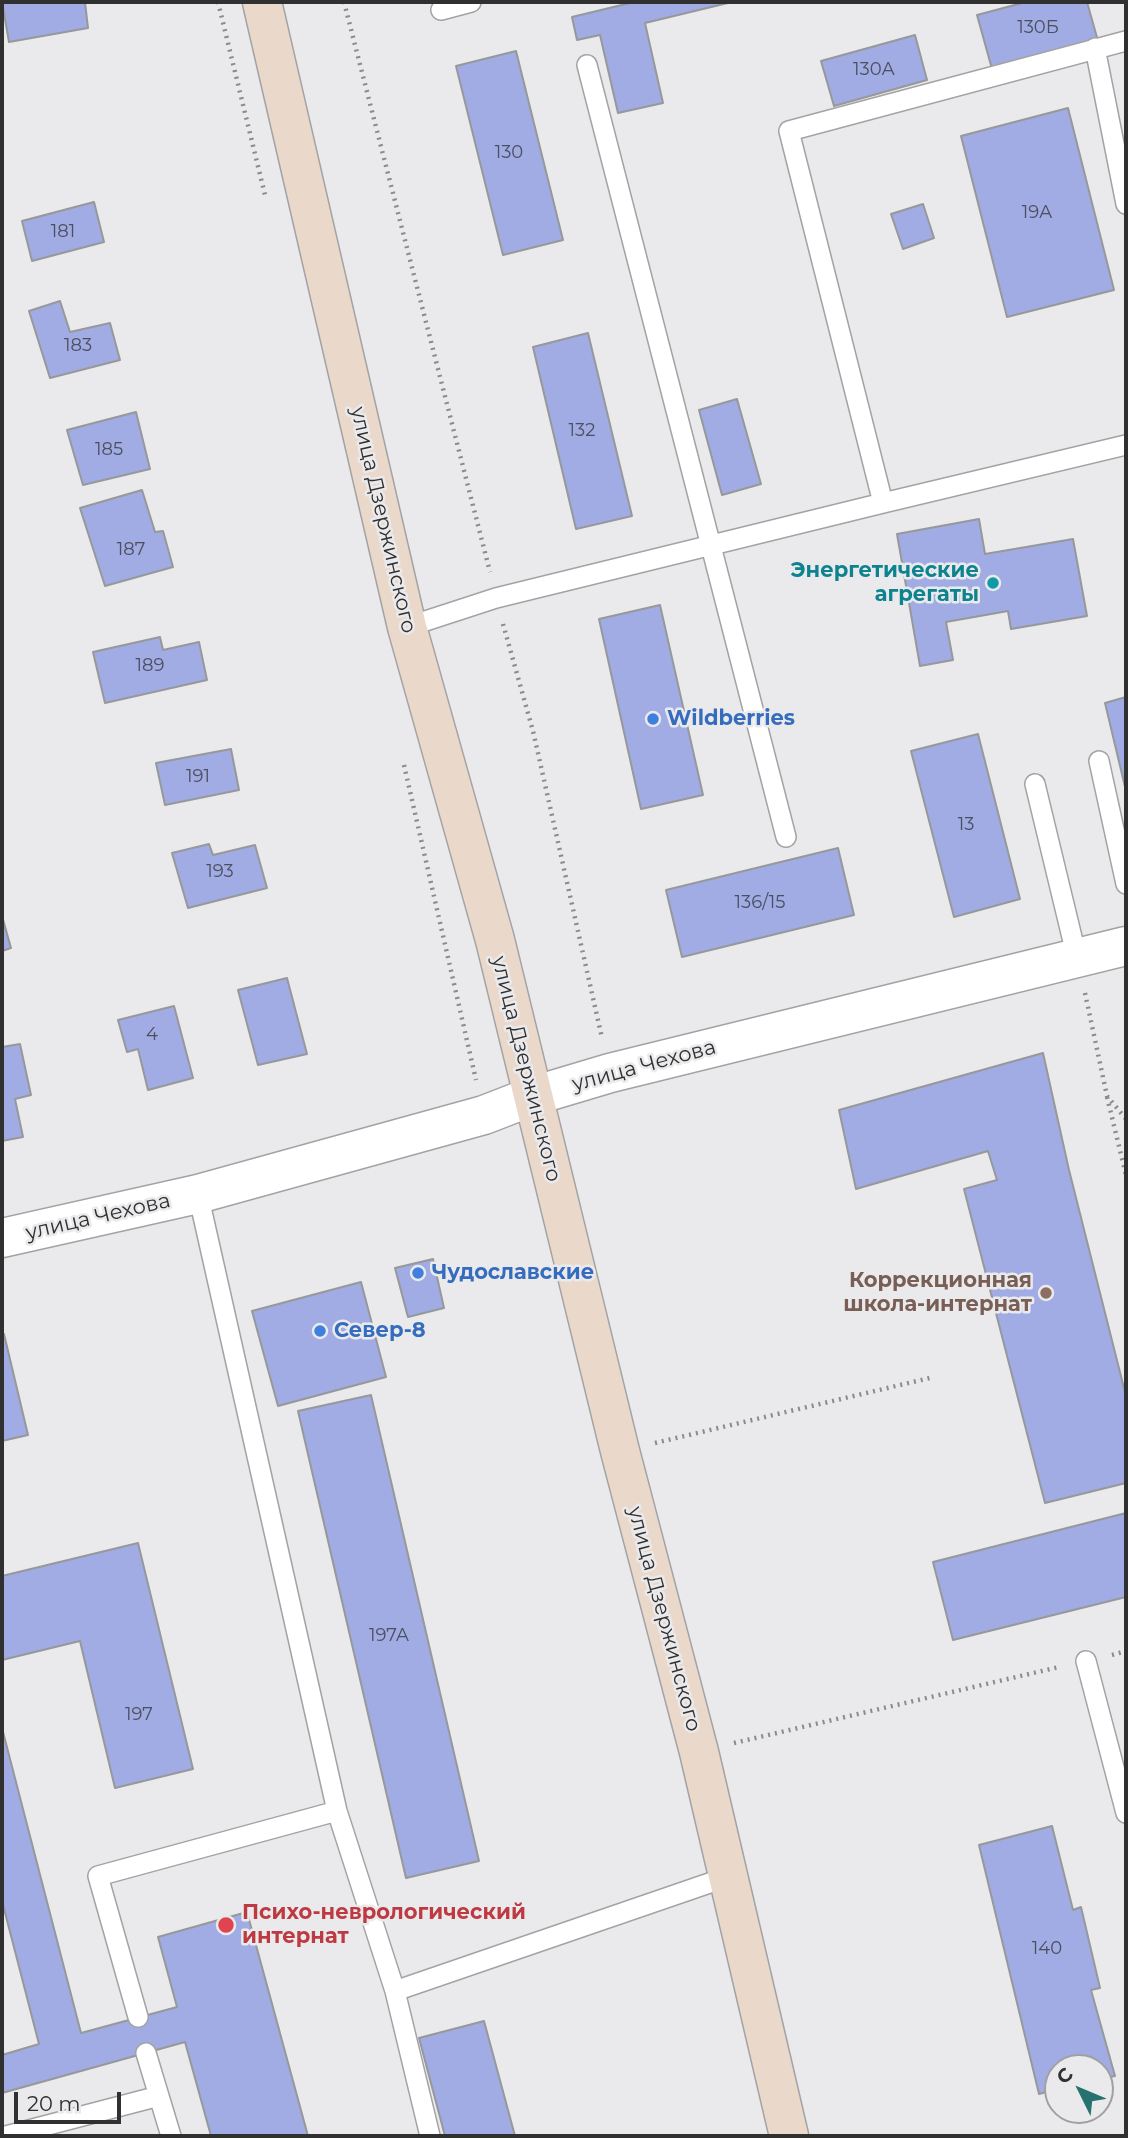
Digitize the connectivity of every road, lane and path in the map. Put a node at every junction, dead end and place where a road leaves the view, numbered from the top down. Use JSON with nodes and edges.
{"nodes":[{"id":1,"x":262,"y":2,"type":"edge"},
{"id":2,"x":344,"y":2,"type":"edge"},
{"id":3,"x":471,"y":2,"type":"edge"},
{"id":4,"x":441,"y":10,"type":"dead end"},
{"id":5,"x":1126,"y":41,"type":"edge"},
{"id":6,"x":1094,"y":48,"type":"junction"},
{"id":7,"x":587,"y":65,"type":"dead end"},
{"id":8,"x":1126,"y":204,"type":"edge"},
{"id":9,"x":1126,"y":445,"type":"edge"},
{"id":10,"x":883,"y":503,"type":"junction"},
{"id":11,"x":709,"y":544,"type":"junction"},
{"id":12,"x":496,"y":598,"type":"junction"},
{"id":13,"x":407,"y":627,"type":"junction"},
{"id":14,"x":1099,"y":761,"type":"dead end"},
{"id":15,"x":1035,"y":784,"type":"dead end"},
{"id":16,"x":786,"y":837,"type":"dead end"},
{"id":17,"x":1126,"y":884,"type":"edge"},
{"id":18,"x":1126,"y":946,"type":"edge"},
{"id":19,"x":1077,"y":958,"type":"junction"},
{"id":20,"x":610,"y":1073,"type":"junction"},
{"id":21,"x":533,"y":1096,"type":"junction"},
{"id":22,"x":1107,"y":1096,"type":"junction"},
{"id":23,"x":1126,"y":1119,"type":"edge"},
{"id":24,"x":1126,"y":1175,"type":"edge"},
{"id":25,"x":198,"y":1194,"type":"junction"},
{"id":26,"x":2,"y":1238,"type":"edge"},
{"id":27,"x":934,"y":1377,"type":"dead end"},
{"id":28,"x":620,"y":1451,"type":"junction"},
{"id":29,"x":1126,"y":1651,"type":"edge"},
{"id":30,"x":1086,"y":1661,"type":"junction"},
{"id":31,"x":699,"y":1752,"type":"junction"},
{"id":32,"x":337,"y":1811,"type":"junction"},
{"id":33,"x":1126,"y":1813,"type":"edge"},
{"id":34,"x":727,"y":1877,"type":"junction"},
{"id":35,"x":395,"y":1991,"type":"junction"},
{"id":36,"x":138,"y":2017,"type":"dead end"},
{"id":37,"x":146,"y":2053,"type":"dead end"},
{"id":38,"x":159,"y":2096,"type":"junction"},
{"id":39,"x":6,"y":2136,"type":"edge"},
{"id":40,"x":172,"y":2136,"type":"edge"},
{"id":41,"x":430,"y":2136,"type":"edge"},
{"id":42,"x":789,"y":2136,"type":"edge"}],
"edges":[{"from":1,"to":13,"type":"main road","name":"улица Дзержинского"},
{"from":2,"to":12,"type":"path"},
{"from":3,"to":4,"type":"lane"},
{"from":5,"to":6,"type":"lane"},
{"from":6,"to":8,"type":"lane"},
{"from":6,"to":10,"type":"lane"},
{"from":7,"to":11,"type":"lane"},
{"from":9,"to":10,"type":"lane"},
{"from":10,"to":11,"type":"lane"},
{"from":11,"to":12,"type":"lane"},
{"from":11,"to":16,"type":"lane"},
{"from":12,"to":13,"type":"lane"},
{"from":12,"to":20,"type":"path"},
{"from":13,"to":21,"type":"main road","name":"улица Дзержинского"},
{"from":14,"to":17,"type":"lane"},
{"from":15,"to":19,"type":"lane"},
{"from":18,"to":19,"type":"street","name":"улица Чехова"},
{"from":19,"to":20,"type":"street","name":"улица Чехова"},
{"from":19,"to":22,"type":"path"},
{"from":20,"to":21,"type":"street","name":"улица Чехова"},
{"from":21,"to":25,"type":"street","name":"улица Чехова"},
{"from":21,"to":28,"type":"main road","name":"улица Дзержинского"},
{"from":22,"to":23,"type":"path"},
{"from":22,"to":24,"type":"path"},
{"from":25,"to":26,"type":"street","name":"улица Чехова"},
{"from":25,"to":32,"type":"lane"},
{"from":27,"to":28,"type":"path"},
{"from":28,"to":31,"type":"main road","name":"улица Дзержинского"},
{"from":29,"to":30,"type":"path"},
{"from":30,"to":31,"type":"path"},
{"from":30,"to":33,"type":"lane"},
{"from":31,"to":34,"type":"main road","name":"улица Дзержинского"},
{"from":32,"to":35,"type":"lane"},
{"from":32,"to":36,"type":"lane"},
{"from":34,"to":35,"type":"lane"},
{"from":34,"to":42,"type":"main road","name":"улица Дзержинского"},
{"from":35,"to":41,"type":"lane"},
{"from":37,"to":38,"type":"lane"},
{"from":38,"to":39,"type":"lane"},
{"from":38,"to":40,"type":"lane"}]}
